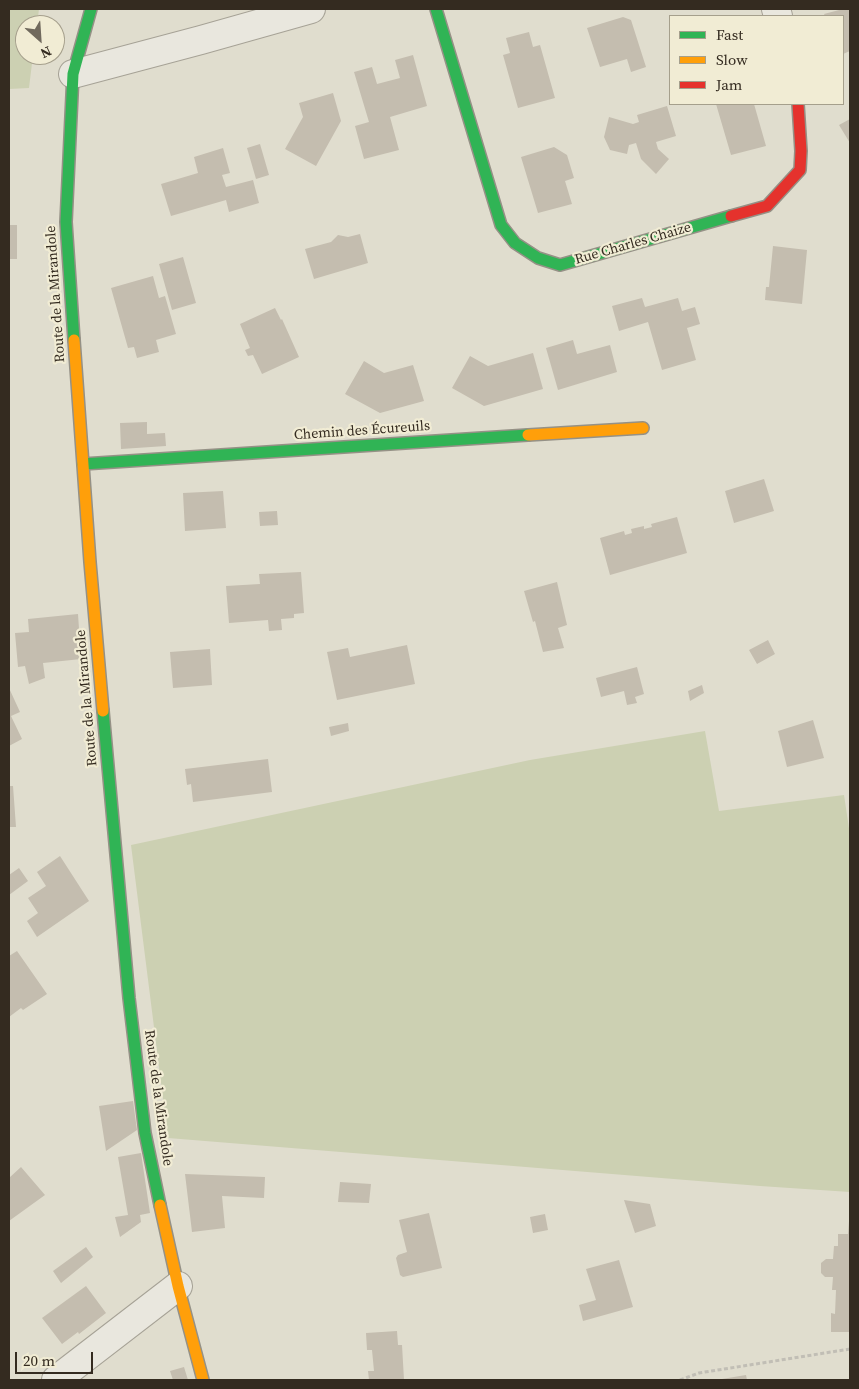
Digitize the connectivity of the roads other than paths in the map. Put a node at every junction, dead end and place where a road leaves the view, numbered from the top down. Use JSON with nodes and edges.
{"nodes":[{"id":1,"x":91,"y":9,"type":"edge"},
{"id":2,"x":311,"y":9,"type":"edge"},
{"id":3,"x":436,"y":9,"type":"edge"},
{"id":4,"x":284,"y":13,"type":"edge"},
{"id":5,"x":73,"y":74,"type":"junction"},
{"id":6,"x":798,"y":105,"type":"edge"},
{"id":7,"x":643,"y":428,"type":"dead end"},
{"id":8,"x":83,"y":464,"type":"junction"},
{"id":9,"x":178,"y":1286,"type":"junction"},
{"id":10,"x":56,"y":1380,"type":"edge"},
{"id":11,"x":203,"y":1380,"type":"edge"}],
"edges":[{"from":1,"to":5,"type":"street","name":"Route de la Mirandole"},
{"from":2,"to":4,"type":"street"},
{"from":3,"to":6,"type":"street","name":"Rue Charles Chaize"},
{"from":4,"to":5,"type":"street"},
{"from":5,"to":8,"type":"street","name":"Route de la Mirandole"},
{"from":7,"to":8,"type":"street","name":"Chemin des Écureuils"},
{"from":8,"to":9,"type":"street","name":"Route de la Mirandole"},
{"from":9,"to":10,"type":"street"},
{"from":9,"to":11,"type":"street","name":"Route de la Mirandole"}]}
